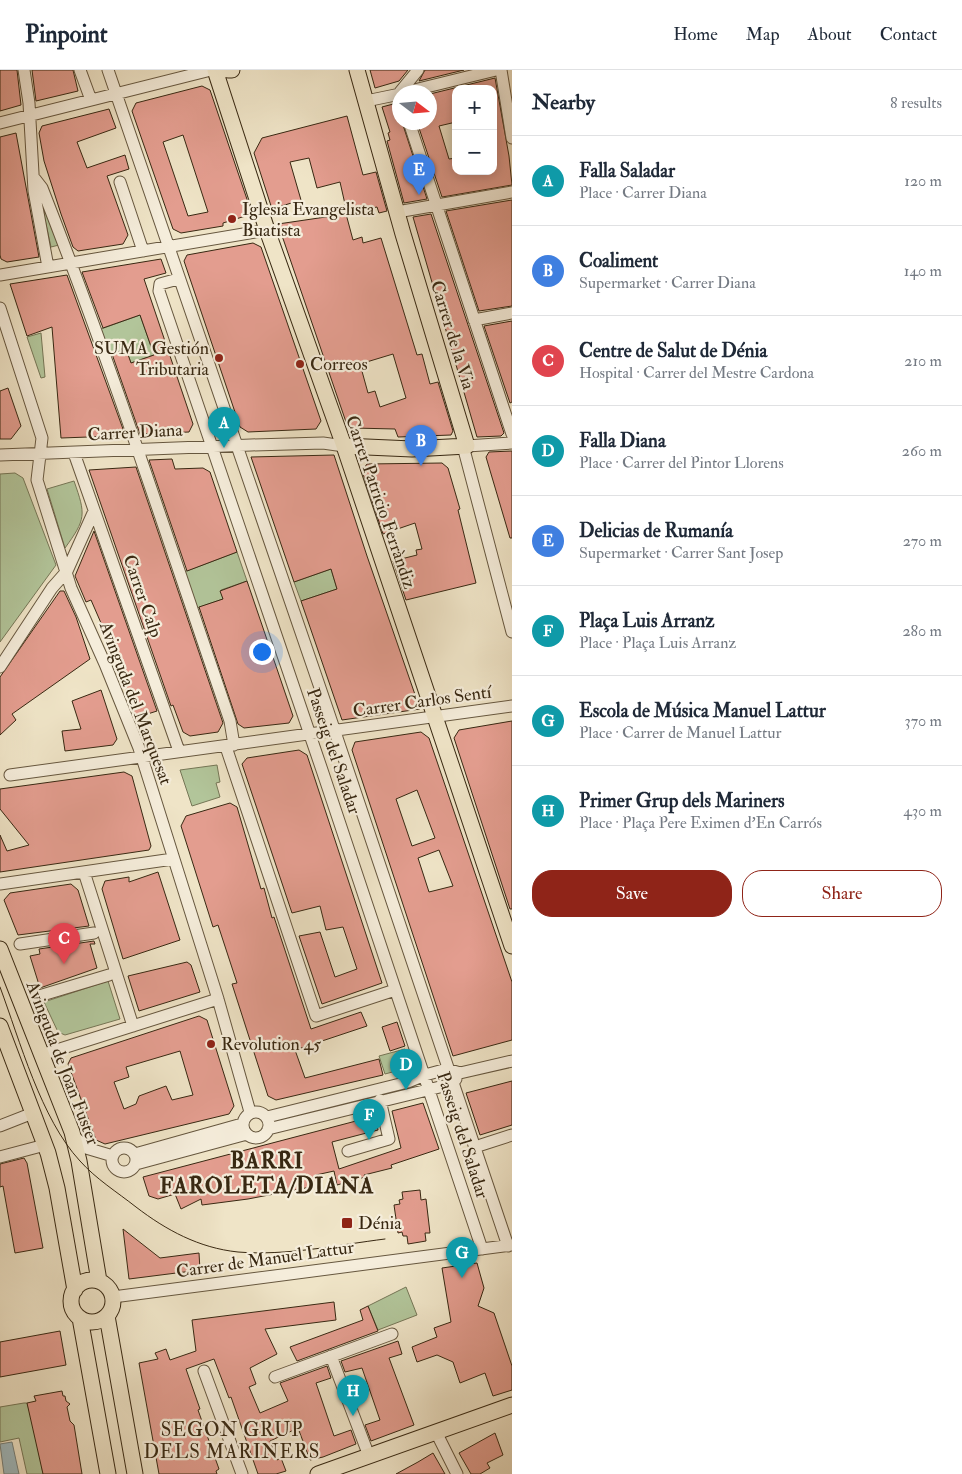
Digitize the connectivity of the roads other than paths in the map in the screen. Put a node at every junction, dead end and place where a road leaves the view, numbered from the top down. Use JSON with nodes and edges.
{"nodes":[{"id":1,"x":24,"y":70,"type":"edge"},
{"id":2,"x":80,"y":70,"type":"edge"},
{"id":3,"x":108,"y":70,"type":"edge"},
{"id":4,"x":211,"y":70,"type":"edge"},
{"id":5,"x":215,"y":70,"type":"edge"},
{"id":6,"x":418,"y":70,"type":"edge"},
{"id":7,"x":496,"y":70,"type":"edge"},
{"id":8,"x":501,"y":70,"type":"edge"},
{"id":9,"x":355,"y":73,"type":"edge"},
{"id":10,"x":406,"y":85,"type":"edge"},
{"id":11,"x":435,"y":85,"type":"edge"},
{"id":12,"x":116,"y":94,"type":"junction"},
{"id":13,"x":392,"y":95,"type":"edge"},
{"id":14,"x":90,"y":100,"type":"junction"},
{"id":15,"x":366,"y":101,"type":"junction"},
{"id":16,"x":30,"y":116,"type":"junction"},
{"id":17,"x":0,"y":123,"type":"edge"},
{"id":18,"x":412,"y":130,"type":"edge"},
{"id":19,"x":512,"y":138,"type":"edge"},
{"id":20,"x":35,"y":179,"type":"junction"},
{"id":21,"x":120,"y":182,"type":"dead end"},
{"id":22,"x":512,"y":192,"type":"edge"},
{"id":23,"x":438,"y":204,"type":"junction"},
{"id":24,"x":397,"y":212,"type":"junction"},
{"id":25,"x":267,"y":230,"type":"junction"},
{"id":26,"x":168,"y":246,"type":"junction"},
{"id":27,"x":143,"y":251,"type":"junction"},
{"id":28,"x":71,"y":263,"type":"junction"},
{"id":29,"x":48,"y":267,"type":"junction"},
{"id":30,"x":0,"y":275,"type":"edge"},
{"id":31,"x":178,"y":279,"type":"junction"},
{"id":32,"x":0,"y":308,"type":"edge"},
{"id":33,"x":512,"y":313,"type":"edge"},
{"id":34,"x":474,"y":320,"type":"junction"},
{"id":35,"x":508,"y":408,"type":"edge"},
{"id":36,"x":512,"y":434,"type":"edge"},
{"id":37,"x":512,"y":443,"type":"edge"},
{"id":38,"x":237,"y":446,"type":"junction"},
{"id":39,"x":344,"y":446,"type":"junction"},
{"id":40,"x":465,"y":446,"type":"junction"},
{"id":41,"x":210,"y":447,"type":"junction"},
{"id":42,"x":137,"y":450,"type":"junction"},
{"id":43,"x":74,"y":453,"type":"junction"},
{"id":44,"x":0,"y":455,"type":"edge"},
{"id":45,"x":40,"y":455,"type":"junction"},
{"id":46,"x":94,"y":511,"type":"junction"},
{"id":47,"x":67,"y":571,"type":"junction"},
{"id":48,"x":512,"y":632,"type":"edge"},
{"id":49,"x":0,"y":667,"type":"edge"},
{"id":50,"x":512,"y":706,"type":"edge"},
{"id":51,"x":434,"y":717,"type":"junction"},
{"id":52,"x":335,"y":732,"type":"junction"},
{"id":53,"x":310,"y":735,"type":"junction"},
{"id":54,"x":230,"y":746,"type":"junction"},
{"id":55,"x":179,"y":751,"type":"junction"},
{"id":56,"x":141,"y":756,"type":"junction"},
{"id":57,"x":10,"y":775,"type":"dead end"},
{"id":58,"x":173,"y":860,"type":"junction"},
{"id":59,"x":84,"y":872,"type":"junction"},
{"id":60,"x":0,"y":884,"type":"edge"},
{"id":61,"x":94,"y":933,"type":"dead end"},
{"id":62,"x":20,"y":944,"type":"dead end"},
{"id":63,"x":512,"y":946,"type":"edge"},
{"id":64,"x":0,"y":949,"type":"edge"},
{"id":65,"x":109,"y":975,"type":"dead end"},
{"id":66,"x":395,"y":990,"type":"junction"},
{"id":67,"x":39,"y":996,"type":"dead end"},
{"id":68,"x":218,"y":999,"type":"junction"},
{"id":69,"x":0,"y":1026,"type":"edge"},
{"id":70,"x":133,"y":1026,"type":"junction"},
{"id":71,"x":41,"y":1055,"type":"junction"},
{"id":72,"x":512,"y":1061,"type":"edge"},
{"id":73,"x":448,"y":1070,"type":"junction"},
{"id":74,"x":460,"y":1073,"type":"junction"},
{"id":75,"x":424,"y":1075,"type":"junction"},
{"id":76,"x":452,"y":1084,"type":"junction"},
{"id":77,"x":429,"y":1090,"type":"junction"},
{"id":78,"x":380,"y":1100,"type":"junction"},
{"id":79,"x":250,"y":1112,"type":"junction"},
{"id":80,"x":33,"y":1113,"type":"junction"},
{"id":81,"x":268,"y":1123,"type":"junction"},
{"id":82,"x":0,"y":1126,"type":"edge"},
{"id":83,"x":244,"y":1129,"type":"junction"},
{"id":84,"x":72,"y":1132,"type":"junction"},
{"id":85,"x":512,"y":1135,"type":"edge"},
{"id":86,"x":45,"y":1144,"type":"junction"},
{"id":87,"x":481,"y":1145,"type":"dead end"},
{"id":88,"x":348,"y":1151,"type":"dead end"},
{"id":89,"x":113,"y":1156,"type":"junction"},
{"id":90,"x":0,"y":1157,"type":"edge"},
{"id":91,"x":135,"y":1159,"type":"junction"},
{"id":92,"x":510,"y":1245,"type":"edge"},
{"id":93,"x":482,"y":1249,"type":"junction"},
{"id":94,"x":99,"y":1281,"type":"junction"},
{"id":95,"x":75,"y":1290,"type":"junction"},
{"id":96,"x":113,"y":1297,"type":"junction"},
{"id":97,"x":107,"y":1316,"type":"junction"},
{"id":98,"x":80,"y":1318,"type":"junction"},
{"id":99,"x":392,"y":1334,"type":"dead end"},
{"id":100,"x":331,"y":1356,"type":"junction"},
{"id":101,"x":204,"y":1371,"type":"dead end"},
{"id":102,"x":275,"y":1377,"type":"dead end"},
{"id":103,"x":512,"y":1405,"type":"edge"},
{"id":104,"x":436,"y":1432,"type":"junction"},
{"id":105,"x":369,"y":1456,"type":"junction"},
{"id":106,"x":108,"y":1474,"type":"edge"},
{"id":107,"x":135,"y":1474,"type":"edge"},
{"id":108,"x":242,"y":1474,"type":"edge"},
{"id":109,"x":318,"y":1474,"type":"edge"},
{"id":110,"x":457,"y":1474,"type":"edge"}],
"edges":[{"from":1,"to":16,"type":"street"},
{"from":2,"to":14,"type":"street"},
{"from":3,"to":12,"type":"street","name":"Passeig del Saladar"},
{"from":4,"to":12,"type":"street"},
{"from":5,"to":25,"type":"main road","name":"Carrer Patricio Ferràndiz"},
{"from":6,"to":10,"type":"street"},
{"from":7,"to":11,"type":"street"},
{"from":8,"to":19,"type":"street"},
{"from":9,"to":15,"type":"main road"},
{"from":12,"to":14,"type":"street"},
{"from":12,"to":26,"type":"street","name":"Passeig del Saladar"},
{"from":13,"to":15,"type":"street"},
{"from":14,"to":16,"type":"street"},
{"from":15,"to":24,"type":"main road"},
{"from":16,"to":17,"type":"street"},
{"from":16,"to":20,"type":"street"},
{"from":18,"to":23,"type":"street"},
{"from":20,"to":28,"type":"street"},
{"from":20,"to":29,"type":"street"},
{"from":21,"to":27,"type":"street"},
{"from":22,"to":23,"type":"street"},
{"from":23,"to":24,"type":"street"},
{"from":23,"to":34,"type":"street"},
{"from":24,"to":40,"type":"main road","name":"Carrer de la Via"},
{"from":25,"to":26,"type":"street"},
{"from":25,"to":39,"type":"main road","name":"Carrer Patricio Ferràndiz"},
{"from":26,"to":27,"type":"street"},
{"from":26,"to":31,"type":"street","name":"Passeig del Saladar"},
{"from":27,"to":28,"type":"street"},
{"from":28,"to":29,"type":"street"},
{"from":28,"to":42,"type":"street"},
{"from":29,"to":30,"type":"street"},
{"from":31,"to":38,"type":"street","name":"Passeig del Saladar"},
{"from":31,"to":41,"type":"street","name":"Passeig del Saladar"},
{"from":32,"to":45,"type":"street","name":"Avinguda del Marquesat"},
{"from":33,"to":34,"type":"street"},
{"from":34,"to":35,"type":"street"},
{"from":35,"to":36,"type":"street"},
{"from":37,"to":40,"type":"street","name":"Carrer Diana"},
{"from":38,"to":39,"type":"street","name":"Carrer Diana"},
{"from":38,"to":41,"type":"street","name":"Carrer Diana"},
{"from":38,"to":52,"type":"street","name":"Passeig del Saladar"},
{"from":39,"to":40,"type":"main road","name":"Carrer Diana"},
{"from":39,"to":51,"type":"main road","name":"Carrer Patricio Ferràndiz"},
{"from":40,"to":48,"type":"street","name":"Carrer de la Via"},
{"from":41,"to":42,"type":"street","name":"Carrer Diana"},
{"from":41,"to":53,"type":"street","name":"Passeig del Saladar"},
{"from":42,"to":43,"type":"street","name":"Carrer Diana"},
{"from":42,"to":54,"type":"street"},
{"from":43,"to":45,"type":"street","name":"Carrer Diana"},
{"from":43,"to":46,"type":"street","name":"Carrer Calp"},
{"from":44,"to":45,"type":"street","name":"Carrer Diana"},
{"from":45,"to":47,"type":"street","name":"Avinguda del Marquesat"},
{"from":46,"to":47,"type":"street"},
{"from":46,"to":55,"type":"street","name":"Carrer Calp"},
{"from":47,"to":49,"type":"street"},
{"from":47,"to":56,"type":"street","name":"Avinguda del Marquesat"},
{"from":50,"to":51,"type":"street","name":"Carrer Carlos Sentí"},
{"from":51,"to":52,"type":"street","name":"Carrer Carlos Sentí"},
{"from":51,"to":63,"type":"main road","name":"Carrer Patricio Ferràndiz"},
{"from":52,"to":53,"type":"street","name":"Carrer Carlos Sentí"},
{"from":52,"to":73,"type":"street","name":"Passeig del Saladar"},
{"from":53,"to":54,"type":"street","name":"Carrer Carlos Sentí"},
{"from":53,"to":66,"type":"street","name":"Passeig del Saladar"},
{"from":54,"to":55,"type":"street","name":"Carrer Carlos Sentí"},
{"from":54,"to":66,"type":"street"},
{"from":55,"to":56,"type":"street","name":"Carrer Carlos Sentí"},
{"from":56,"to":57,"type":"street","name":"Carrer Carlos Sentí"},
{"from":56,"to":58,"type":"street","name":"Avinguda del Marquesat"},
{"from":58,"to":59,"type":"street"},
{"from":58,"to":68,"type":"street","name":"Avinguda del Marquesat"},
{"from":59,"to":60,"type":"street"},
{"from":59,"to":70,"type":"street"},
{"from":61,"to":62,"type":"street"},
{"from":64,"to":71,"type":"main road","name":"Avinguda de Joan Fuster"},
{"from":65,"to":67,"type":"street"},
{"from":66,"to":75,"type":"street","name":"Passeig del Saladar"},
{"from":68,"to":70,"type":"street"},
{"from":68,"to":79,"type":"street","name":"Avinguda del Marquesat"},
{"from":69,"to":80,"type":"main road"},
{"from":70,"to":71,"type":"street"},
{"from":71,"to":84,"type":"main road","name":"Avinguda de Joan Fuster"},
{"from":72,"to":74,"type":"street"},
{"from":73,"to":74,"type":"street"},
{"from":73,"to":75,"type":"street"},
{"from":73,"to":76,"type":"street","name":"Passeig del Saladar"},
{"from":74,"to":76,"type":"street"},
{"from":75,"to":77,"type":"street","name":"Passeig del Saladar"},
{"from":75,"to":81,"type":"street"},
{"from":76,"to":77,"type":"street"},
{"from":76,"to":92,"type":"street","name":"Passeig del Saladar"},
{"from":77,"to":78,"type":"street"},
{"from":77,"to":93,"type":"street","name":"Passeig del Saladar"},
{"from":78,"to":81,"type":"street"},
{"from":78,"to":88,"type":"street"},
{"from":79,"to":81,"type":"street"},
{"from":79,"to":83,"type":"street"},
{"from":80,"to":82,"type":"street"},
{"from":80,"to":86,"type":"main road"},
{"from":81,"to":83,"type":"street"},
{"from":83,"to":91,"type":"street"},
{"from":84,"to":89,"type":"street"},
{"from":84,"to":94,"type":"main road","name":"Avinguda de Joan Fuster"},
{"from":85,"to":87,"type":"street"},
{"from":86,"to":90,"type":"street"},
{"from":86,"to":95,"type":"main road"},
{"from":89,"to":91,"type":"street"},
{"from":89,"to":91,"type":"street"},
{"from":92,"to":93,"type":"street","name":"Carrer de Manuel Lattur"},
{"from":93,"to":96,"type":"street","name":"Carrer de Manuel Lattur"},
{"from":94,"to":95,"type":"main road"},
{"from":94,"to":96,"type":"main road"},
{"from":95,"to":98,"type":"main road"},
{"from":96,"to":97,"type":"main road"},
{"from":97,"to":98,"type":"main road"},
{"from":97,"to":107,"type":"main road"},
{"from":98,"to":106,"type":"main road"},
{"from":99,"to":100,"type":"street"},
{"from":100,"to":102,"type":"street"},
{"from":100,"to":105,"type":"street"},
{"from":101,"to":108,"type":"street"},
{"from":103,"to":104,"type":"main road"},
{"from":104,"to":105,"type":"main road"},
{"from":104,"to":110,"type":"street"},
{"from":105,"to":109,"type":"main road"}]}
